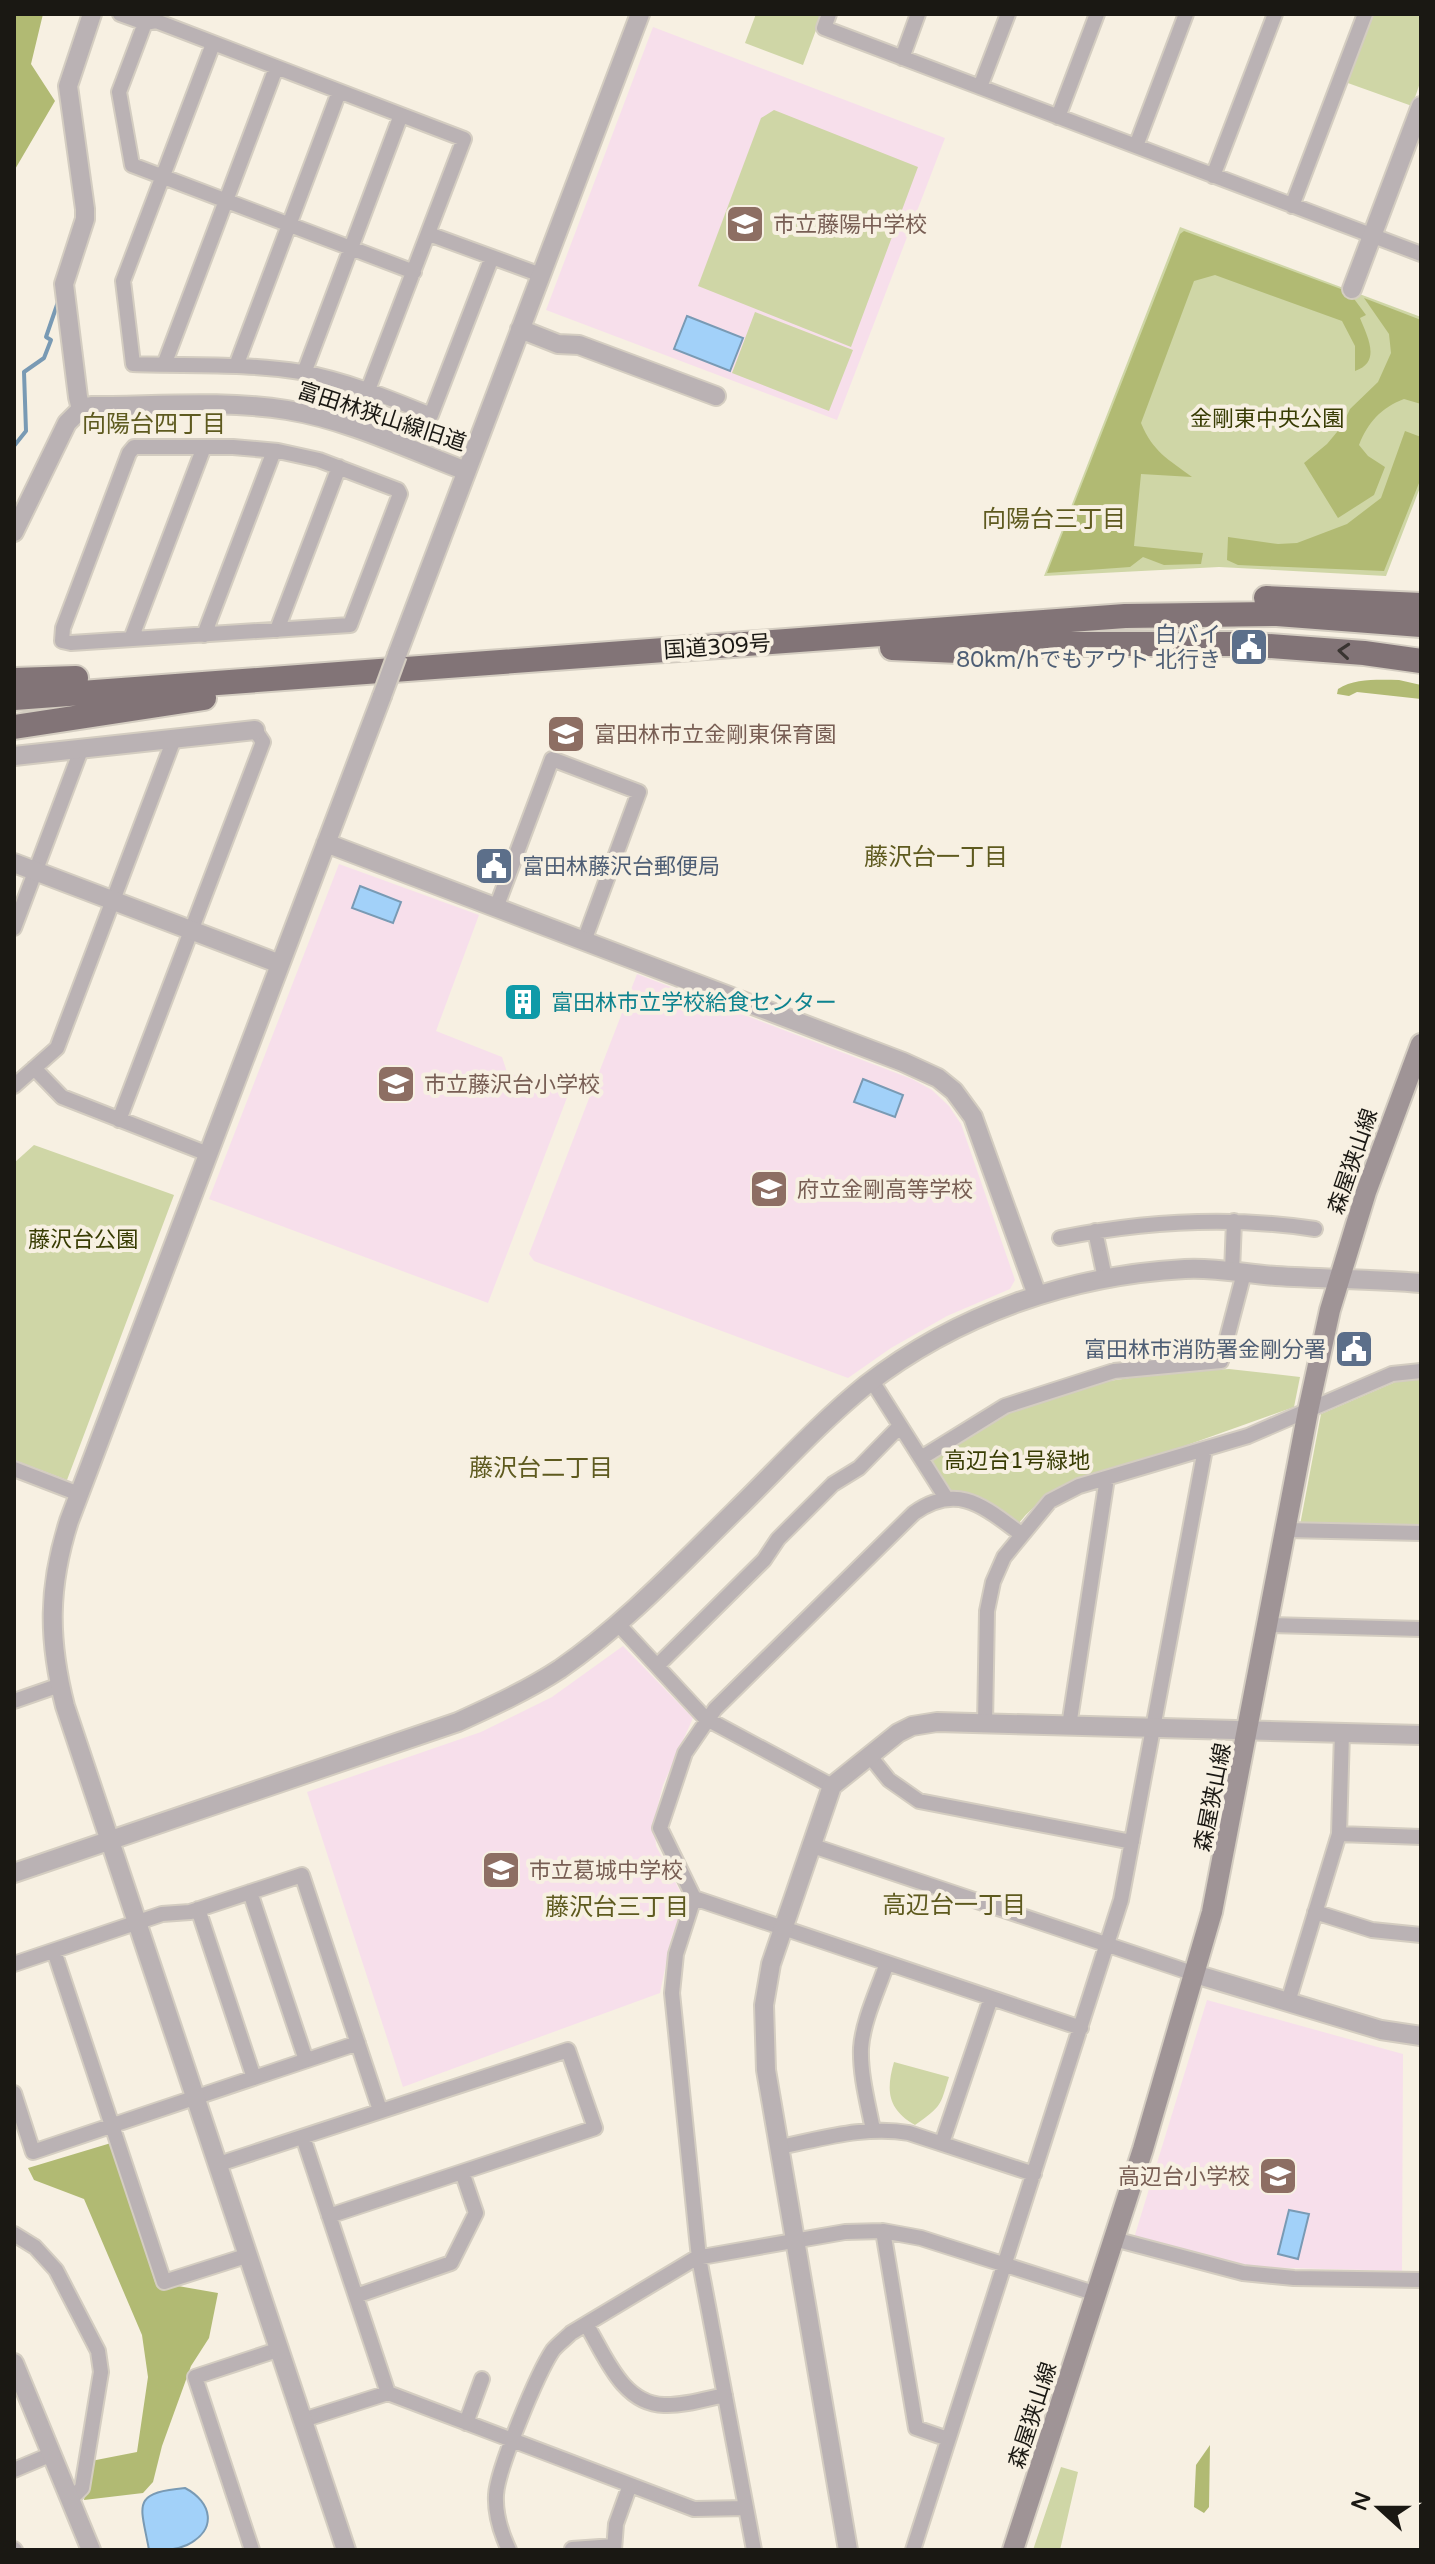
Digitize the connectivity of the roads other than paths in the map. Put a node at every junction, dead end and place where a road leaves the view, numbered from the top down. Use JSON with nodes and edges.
{"nodes":[{"id":1,"x":92,"y":14,"type":"edge"},
{"id":2,"x":120,"y":14,"type":"edge"},
{"id":3,"x":640,"y":14,"type":"edge"},
{"id":4,"x":829,"y":14,"type":"edge"},
{"id":5,"x":918,"y":14,"type":"edge"},
{"id":6,"x":1008,"y":14,"type":"edge"},
{"id":7,"x":1097,"y":14,"type":"edge"},
{"id":8,"x":1186,"y":14,"type":"edge"},
{"id":9,"x":1275,"y":14,"type":"edge"},
{"id":10,"x":1365,"y":14,"type":"edge"},
{"id":11,"x":145,"y":23,"type":"junction"},
{"id":12,"x":213,"y":44,"type":"junction"},
{"id":13,"x":902,"y":58,"type":"junction"},
{"id":14,"x":276,"y":68,"type":"junction"},
{"id":15,"x":980,"y":87,"type":"junction"},
{"id":16,"x":339,"y":92,"type":"junction"},
{"id":17,"x":1421,"y":106,"type":"edge"},
{"id":18,"x":401,"y":115,"type":"junction"},
{"id":19,"x":1058,"y":117,"type":"junction"},
{"id":20,"x":1136,"y":146,"type":"junction"},
{"id":21,"x":1213,"y":176,"type":"junction"},
{"id":22,"x":163,"y":177,"type":"junction"},
{"id":23,"x":226,"y":201,"type":"junction"},
{"id":24,"x":1292,"y":206,"type":"junction"},
{"id":25,"x":289,"y":225,"type":"junction"},
{"id":26,"x":429,"y":234,"type":"junction"},
{"id":27,"x":1372,"y":236,"type":"junction"},
{"id":28,"x":351,"y":248,"type":"junction"},
{"id":29,"x":1421,"y":254,"type":"edge"},
{"id":30,"x":492,"y":257,"type":"junction"},
{"id":31,"x":414,"y":272,"type":"junction"},
{"id":32,"x":541,"y":275,"type":"junction"},
{"id":33,"x":1352,"y":289,"type":"dead end"},
{"id":34,"x":520,"y":329,"type":"junction"},
{"id":35,"x":164,"y":365,"type":"junction"},
{"id":36,"x":236,"y":366,"type":"junction"},
{"id":37,"x":304,"y":373,"type":"junction"},
{"id":38,"x":368,"y":390,"type":"junction"},
{"id":39,"x":716,"y":396,"type":"dead end"},
{"id":40,"x":81,"y":409,"type":"junction"},
{"id":41,"x":204,"y":447,"type":"junction"},
{"id":42,"x":274,"y":451,"type":"junction"},
{"id":43,"x":339,"y":467,"type":"junction"},
{"id":44,"x":466,"y":471,"type":"junction"},
{"id":45,"x":14,"y":532,"type":"edge"},
{"id":46,"x":1421,"y":605,"type":"edge"},
{"id":47,"x":1421,"y":625,"type":"edge"},
{"id":48,"x":946,"y":629,"type":"junction"},
{"id":49,"x":277,"y":630,"type":"junction"},
{"id":50,"x":204,"y":635,"type":"junction"},
{"id":51,"x":131,"y":639,"type":"junction"},
{"id":52,"x":1421,"y":640,"type":"edge"},
{"id":53,"x":892,"y":648,"type":"junction"},
{"id":54,"x":1421,"y":661,"type":"edge"},
{"id":55,"x":14,"y":680,"type":"edge"},
{"id":56,"x":214,"y":690,"type":"junction"},
{"id":57,"x":14,"y":698,"type":"edge"},
{"id":58,"x":14,"y":713,"type":"edge"},
{"id":59,"x":14,"y":727,"type":"edge"},
{"id":60,"x":255,"y":730,"type":"joint"},
{"id":61,"x":174,"y":739,"type":"junction"},
{"id":62,"x":81,"y":750,"type":"junction"},
{"id":63,"x":14,"y":756,"type":"edge"},
{"id":64,"x":326,"y":843,"type":"junction"},
{"id":65,"x":14,"y":863,"type":"edge"},
{"id":66,"x":35,"y":871,"type":"junction"},
{"id":67,"x":113,"y":900,"type":"junction"},
{"id":68,"x":496,"y":908,"type":"junction"},
{"id":69,"x":14,"y":928,"type":"edge"},
{"id":70,"x":191,"y":930,"type":"junction"},
{"id":71,"x":584,"y":941,"type":"junction"},
{"id":72,"x":280,"y":964,"type":"junction"},
{"id":73,"x":1421,"y":1044,"type":"edge"},
{"id":74,"x":34,"y":1068,"type":"junction"},
{"id":75,"x":14,"y":1086,"type":"edge"},
{"id":76,"x":119,"y":1120,"type":"junction"},
{"id":77,"x":208,"y":1154,"type":"junction"},
{"id":78,"x":1234,"y":1221,"type":"junction"},
{"id":79,"x":1315,"y":1229,"type":"dead end"},
{"id":80,"x":1095,"y":1231,"type":"junction"},
{"id":81,"x":1060,"y":1238,"type":"dead end"},
{"id":82,"x":1238,"y":1272,"type":"junction"},
{"id":83,"x":1105,"y":1278,"type":"junction"},
{"id":84,"x":1339,"y":1279,"type":"junction"},
{"id":85,"x":1421,"y":1283,"type":"edge"},
{"id":86,"x":1037,"y":1295,"type":"junction"},
{"id":87,"x":1421,"y":1371,"type":"edge"},
{"id":88,"x":872,"y":1381,"type":"junction"},
{"id":89,"x":1308,"y":1411,"type":"junction"},
{"id":90,"x":900,"y":1426,"type":"junction"},
{"id":91,"x":1205,"y":1449,"type":"junction"},
{"id":92,"x":921,"y":1458,"type":"junction"},
{"id":93,"x":14,"y":1469,"type":"edge"},
{"id":94,"x":1107,"y":1478,"type":"junction"},
{"id":95,"x":79,"y":1494,"type":"junction"},
{"id":96,"x":946,"y":1498,"type":"junction"},
{"id":97,"x":1286,"y":1530,"type":"junction"},
{"id":98,"x":1421,"y":1533,"type":"edge"},
{"id":99,"x":1021,"y":1534,"type":"junction"},
{"id":100,"x":618,"y":1624,"type":"junction"},
{"id":101,"x":1268,"y":1625,"type":"junction"},
{"id":102,"x":1421,"y":1629,"type":"edge"},
{"id":103,"x":657,"y":1666,"type":"junction"},
{"id":104,"x":60,"y":1685,"type":"junction"},
{"id":105,"x":14,"y":1701,"type":"edge"},
{"id":106,"x":707,"y":1719,"type":"junction"},
{"id":107,"x":985,"y":1724,"type":"junction"},
{"id":108,"x":1069,"y":1726,"type":"junction"},
{"id":109,"x":1154,"y":1728,"type":"junction"},
{"id":110,"x":1249,"y":1730,"type":"junction"},
{"id":111,"x":1342,"y":1733,"type":"junction"},
{"id":112,"x":1421,"y":1735,"type":"edge"},
{"id":113,"x":869,"y":1755,"type":"junction"},
{"id":114,"x":832,"y":1786,"type":"junction"},
{"id":115,"x":1339,"y":1834,"type":"junction"},
{"id":116,"x":1421,"y":1837,"type":"edge"},
{"id":117,"x":111,"y":1840,"type":"junction"},
{"id":118,"x":1132,"y":1842,"type":"junction"},
{"id":119,"x":810,"y":1845,"type":"junction"},
{"id":120,"x":14,"y":1873,"type":"edge"},
{"id":121,"x":250,"y":1892,"type":"junction"},
{"id":122,"x":694,"y":1898,"type":"junction"},
{"id":123,"x":198,"y":1909,"type":"junction"},
{"id":124,"x":1315,"y":1912,"type":"junction"},
{"id":125,"x":139,"y":1922,"type":"junction"},
{"id":126,"x":782,"y":1927,"type":"junction"},
{"id":127,"x":1421,"y":1935,"type":"edge"},
{"id":128,"x":1108,"y":1944,"type":"junction"},
{"id":129,"x":54,"y":1951,"type":"junction"},
{"id":130,"x":887,"y":1963,"type":"junction"},
{"id":131,"x":14,"y":1964,"type":"edge"},
{"id":132,"x":1195,"y":1974,"type":"junction"},
{"id":133,"x":991,"y":1998,"type":"junction"},
{"id":134,"x":1288,"y":2002,"type":"junction"},
{"id":135,"x":1081,"y":2028,"type":"junction"},
{"id":136,"x":1421,"y":2036,"type":"edge"},
{"id":137,"x":358,"y":2043,"type":"junction"},
{"id":138,"x":306,"y":2060,"type":"junction"},
{"id":139,"x":254,"y":2078,"type":"junction"},
{"id":140,"x":14,"y":2093,"type":"edge"},
{"id":141,"x":197,"y":2097,"type":"junction"},
{"id":142,"x":17,"y":2110,"type":"edge"},
{"id":143,"x":380,"y":2110,"type":"junction"},
{"id":144,"x":112,"y":2126,"type":"junction"},
{"id":145,"x":873,"y":2130,"type":"junction"},
{"id":146,"x":303,"y":2137,"type":"junction"},
{"id":147,"x":942,"y":2143,"type":"junction"},
{"id":148,"x":779,"y":2147,"type":"junction"},
{"id":149,"x":219,"y":2164,"type":"junction"},
{"id":150,"x":462,"y":2172,"type":"junction"},
{"id":151,"x":1034,"y":2174,"type":"junction"},
{"id":152,"x":329,"y":2216,"type":"junction"},
{"id":153,"x":883,"y":2231,"type":"junction"},
{"id":154,"x":14,"y":2234,"type":"edge"},
{"id":155,"x":1114,"y":2239,"type":"junction"},
{"id":156,"x":795,"y":2241,"type":"junction"},
{"id":157,"x":249,"y":2255,"type":"junction"},
{"id":158,"x":699,"y":2258,"type":"junction"},
{"id":159,"x":1005,"y":2265,"type":"junction"},
{"id":160,"x":1421,"y":2280,"type":"edge"},
{"id":161,"x":1097,"y":2294,"type":"junction"},
{"id":162,"x":356,"y":2296,"type":"junction"},
{"id":163,"x":586,"y":2324,"type":"junction"},
{"id":164,"x":280,"y":2349,"type":"junction"},
{"id":165,"x":14,"y":2363,"type":"edge"},
{"id":166,"x":482,"y":2379,"type":"dead end"},
{"id":167,"x":388,"y":2393,"type":"junction"},
{"id":168,"x":725,"y":2395,"type":"junction"},
{"id":169,"x":303,"y":2420,"type":"junction"},
{"id":170,"x":466,"y":2423,"type":"junction"},
{"id":171,"x":948,"y":2439,"type":"junction"},
{"id":172,"x":513,"y":2440,"type":"junction"},
{"id":173,"x":52,"y":2454,"type":"junction"},
{"id":174,"x":14,"y":2470,"type":"edge"},
{"id":175,"x":630,"y":2485,"type":"junction"},
{"id":176,"x":70,"y":2500,"type":"junction"},
{"id":177,"x":746,"y":2508,"type":"junction"},
{"id":178,"x":614,"y":2548,"type":"edge"},
{"id":179,"x":572,"y":2549,"type":"edge"},
{"id":180,"x":91,"y":2550,"type":"edge"},
{"id":181,"x":252,"y":2550,"type":"edge"},
{"id":182,"x":346,"y":2550,"type":"edge"},
{"id":183,"x":509,"y":2550,"type":"edge"},
{"id":184,"x":754,"y":2550,"type":"edge"},
{"id":185,"x":848,"y":2550,"type":"edge"},
{"id":186,"x":913,"y":2550,"type":"edge"},
{"id":187,"x":1013,"y":2550,"type":"edge"}],
"edges":[{"from":1,"to":40,"type":"street"},
{"from":2,"to":11,"type":"street"},
{"from":3,"to":32,"type":"street","name":"富田林狭山線旧道"},
{"from":4,"to":13,"type":"street"},
{"from":5,"to":13,"type":"street"},
{"from":6,"to":15,"type":"street"},
{"from":7,"to":19,"type":"street"},
{"from":8,"to":20,"type":"street"},
{"from":9,"to":21,"type":"street"},
{"from":10,"to":24,"type":"street"},
{"from":11,"to":12,"type":"street"},
{"from":11,"to":22,"type":"street"},
{"from":12,"to":14,"type":"street"},
{"from":12,"to":22,"type":"street"},
{"from":13,"to":15,"type":"street"},
{"from":14,"to":16,"type":"street"},
{"from":14,"to":23,"type":"street"},
{"from":15,"to":19,"type":"street"},
{"from":16,"to":18,"type":"street"},
{"from":16,"to":25,"type":"street"},
{"from":17,"to":27,"type":"street"},
{"from":18,"to":26,"type":"street"},
{"from":18,"to":28,"type":"street"},
{"from":19,"to":20,"type":"street"},
{"from":20,"to":21,"type":"street"},
{"from":21,"to":24,"type":"street"},
{"from":22,"to":23,"type":"street"},
{"from":22,"to":35,"type":"street"},
{"from":23,"to":25,"type":"street"},
{"from":23,"to":35,"type":"street"},
{"from":24,"to":27,"type":"street"},
{"from":25,"to":28,"type":"street"},
{"from":25,"to":36,"type":"street"},
{"from":26,"to":30,"type":"street"},
{"from":26,"to":31,"type":"street"},
{"from":27,"to":29,"type":"street"},
{"from":27,"to":33,"type":"street"},
{"from":28,"to":31,"type":"street"},
{"from":28,"to":37,"type":"street"},
{"from":30,"to":32,"type":"street"},
{"from":30,"to":38,"type":"street"},
{"from":31,"to":38,"type":"street"},
{"from":32,"to":34,"type":"street","name":"富田林狭山線旧道"},
{"from":34,"to":39,"type":"street"},
{"from":34,"to":44,"type":"street","name":"富田林狭山線旧道"},
{"from":35,"to":36,"type":"street"},
{"from":36,"to":37,"type":"street"},
{"from":37,"to":38,"type":"street"},
{"from":40,"to":44,"type":"street","name":"富田林狭山線旧道"},
{"from":40,"to":45,"type":"street"},
{"from":41,"to":42,"type":"street"},
{"from":41,"to":51,"type":"street"},
{"from":41,"to":51,"type":"street"},
{"from":42,"to":43,"type":"street"},
{"from":42,"to":50,"type":"street"},
{"from":43,"to":49,"type":"street"},
{"from":43,"to":49,"type":"street"},
{"from":44,"to":64,"type":"street","bridge":true},
{"from":46,"to":48,"type":"highway"},
{"from":47,"to":48,"type":"highway","name":"国道309号"},
{"from":48,"to":56,"type":"highway","name":"国道309号"},
{"from":49,"to":50,"type":"street"},
{"from":50,"to":51,"type":"street"},
{"from":52,"to":53,"type":"highway","name":"国道309号"},
{"from":54,"to":53,"type":"highway","one_way":true},
{"from":53,"to":56,"type":"highway","name":"国道309号"},
{"from":55,"to":56,"type":"highway"},
{"from":56,"to":57,"type":"highway","name":"国道309号"},
{"from":56,"to":58,"type":"highway","name":"国道309号"},
{"from":56,"to":59,"type":"highway"},
{"from":60,"to":61,"type":"street"},
{"from":60,"to":70,"type":"street"},
{"from":61,"to":62,"type":"street"},
{"from":61,"to":67,"type":"street"},
{"from":62,"to":63,"type":"street"},
{"from":62,"to":66,"type":"street"},
{"from":64,"to":68,"type":"street"},
{"from":64,"to":72,"type":"street"},
{"from":65,"to":66,"type":"street"},
{"from":66,"to":67,"type":"street"},
{"from":66,"to":69,"type":"street"},
{"from":67,"to":70,"type":"street"},
{"from":67,"to":74,"type":"street"},
{"from":68,"to":71,"type":"street"},
{"from":68,"to":71,"type":"street"},
{"from":70,"to":72,"type":"street"},
{"from":70,"to":76,"type":"street"},
{"from":71,"to":86,"type":"street"},
{"from":72,"to":77,"type":"street"},
{"from":73,"to":84,"type":"main road","name":"森屋狭山線"},
{"from":74,"to":75,"type":"street"},
{"from":74,"to":76,"type":"street"},
{"from":76,"to":77,"type":"street"},
{"from":77,"to":95,"type":"street"},
{"from":78,"to":79,"type":"street"},
{"from":78,"to":80,"type":"street"},
{"from":78,"to":82,"type":"street"},
{"from":80,"to":81,"type":"street"},
{"from":80,"to":83,"type":"street"},
{"from":82,"to":83,"type":"street"},
{"from":82,"to":84,"type":"street"},
{"from":82,"to":92,"type":"street"},
{"from":83,"to":86,"type":"street"},
{"from":84,"to":85,"type":"street"},
{"from":84,"to":89,"type":"main road","name":"森屋狭山線"},
{"from":86,"to":88,"type":"street"},
{"from":87,"to":89,"type":"street"},
{"from":88,"to":90,"type":"street"},
{"from":88,"to":100,"type":"street"},
{"from":89,"to":91,"type":"street"},
{"from":89,"to":97,"type":"main road","name":"森屋狭山線"},
{"from":90,"to":92,"type":"street"},
{"from":90,"to":103,"type":"street"},
{"from":91,"to":94,"type":"street"},
{"from":91,"to":109,"type":"street"},
{"from":92,"to":96,"type":"street"},
{"from":93,"to":95,"type":"street"},
{"from":94,"to":99,"type":"street"},
{"from":94,"to":108,"type":"street"},
{"from":95,"to":104,"type":"street"},
{"from":96,"to":99,"type":"street"},
{"from":96,"to":106,"type":"street"},
{"from":97,"to":98,"type":"street"},
{"from":97,"to":101,"type":"main road","name":"森屋狭山線"},
{"from":99,"to":107,"type":"street"},
{"from":100,"to":103,"type":"street"},
{"from":100,"to":117,"type":"street"},
{"from":101,"to":102,"type":"street"},
{"from":101,"to":110,"type":"main road","name":"森屋狭山線"},
{"from":103,"to":106,"type":"street"},
{"from":104,"to":105,"type":"street"},
{"from":104,"to":117,"type":"street"},
{"from":106,"to":114,"type":"street"},
{"from":106,"to":122,"type":"street"},
{"from":107,"to":108,"type":"street"},
{"from":107,"to":113,"type":"street"},
{"from":108,"to":109,"type":"street"},
{"from":109,"to":110,"type":"street"},
{"from":109,"to":118,"type":"street"},
{"from":110,"to":111,"type":"street"},
{"from":110,"to":132,"type":"main road","name":"森屋狭山線"},
{"from":111,"to":112,"type":"street"},
{"from":111,"to":115,"type":"street"},
{"from":113,"to":114,"type":"street"},
{"from":113,"to":118,"type":"street"},
{"from":114,"to":119,"type":"street"},
{"from":115,"to":116,"type":"street"},
{"from":115,"to":124,"type":"street"},
{"from":117,"to":120,"type":"street"},
{"from":117,"to":125,"type":"street"},
{"from":118,"to":128,"type":"street"},
{"from":119,"to":126,"type":"street"},
{"from":119,"to":128,"type":"street"},
{"from":121,"to":123,"type":"street"},
{"from":121,"to":137,"type":"street"},
{"from":121,"to":138,"type":"street"},
{"from":122,"to":126,"type":"street"},
{"from":122,"to":158,"type":"street"},
{"from":123,"to":125,"type":"street"},
{"from":123,"to":139,"type":"street"},
{"from":124,"to":127,"type":"street"},
{"from":124,"to":134,"type":"street"},
{"from":125,"to":129,"type":"street"},
{"from":125,"to":141,"type":"street"},
{"from":126,"to":130,"type":"street"},
{"from":126,"to":148,"type":"street"},
{"from":128,"to":132,"type":"street"},
{"from":128,"to":135,"type":"street"},
{"from":129,"to":131,"type":"street"},
{"from":129,"to":144,"type":"street"},
{"from":130,"to":133,"type":"street"},
{"from":130,"to":145,"type":"street"},
{"from":132,"to":134,"type":"street"},
{"from":132,"to":155,"type":"main road","name":"森屋狭山線"},
{"from":133,"to":135,"type":"street"},
{"from":133,"to":147,"type":"street"},
{"from":134,"to":136,"type":"street"},
{"from":135,"to":151,"type":"street"},
{"from":137,"to":138,"type":"street"},
{"from":137,"to":143,"type":"street"},
{"from":138,"to":139,"type":"street"},
{"from":139,"to":141,"type":"street"},
{"from":140,"to":142,"type":"street"},
{"from":141,"to":144,"type":"street"},
{"from":141,"to":149,"type":"street"},
{"from":142,"to":144,"type":"street"},
{"from":143,"to":146,"type":"street"},
{"from":143,"to":150,"type":"street"},
{"from":144,"to":157,"type":"street"},
{"from":145,"to":147,"type":"street"},
{"from":145,"to":148,"type":"street"},
{"from":146,"to":149,"type":"street"},
{"from":146,"to":152,"type":"street"},
{"from":147,"to":151,"type":"street"},
{"from":148,"to":156,"type":"street"},
{"from":149,"to":157,"type":"street"},
{"from":150,"to":152,"type":"street"},
{"from":150,"to":162,"type":"street"},
{"from":151,"to":159,"type":"street"},
{"from":152,"to":162,"type":"street"},
{"from":153,"to":156,"type":"street"},
{"from":153,"to":159,"type":"street"},
{"from":153,"to":171,"type":"street"},
{"from":154,"to":176,"type":"street"},
{"from":155,"to":160,"type":"street"},
{"from":155,"to":161,"type":"main road","name":"森屋狭山線"},
{"from":156,"to":158,"type":"street"},
{"from":156,"to":185,"type":"street"},
{"from":157,"to":164,"type":"street"},
{"from":158,"to":163,"type":"street"},
{"from":158,"to":168,"type":"street"},
{"from":159,"to":161,"type":"street"},
{"from":159,"to":171,"type":"street"},
{"from":161,"to":187,"type":"main road","name":"森屋狭山線"},
{"from":162,"to":167,"type":"street"},
{"from":163,"to":168,"type":"street"},
{"from":163,"to":172,"type":"street"},
{"from":164,"to":169,"type":"street"},
{"from":164,"to":181,"type":"street"},
{"from":165,"to":173,"type":"street"},
{"from":166,"to":170,"type":"street"},
{"from":167,"to":169,"type":"street"},
{"from":167,"to":170,"type":"street"},
{"from":168,"to":177,"type":"street"},
{"from":169,"to":182,"type":"street"},
{"from":170,"to":172,"type":"street"},
{"from":171,"to":186,"type":"street"},
{"from":172,"to":175,"type":"street"},
{"from":172,"to":183,"type":"street"},
{"from":173,"to":174,"type":"street"},
{"from":173,"to":176,"type":"street"},
{"from":175,"to":177,"type":"street"},
{"from":175,"to":178,"type":"street"},
{"from":176,"to":180,"type":"street"},
{"from":177,"to":184,"type":"street"},
{"from":178,"to":179,"type":"street"}]}
